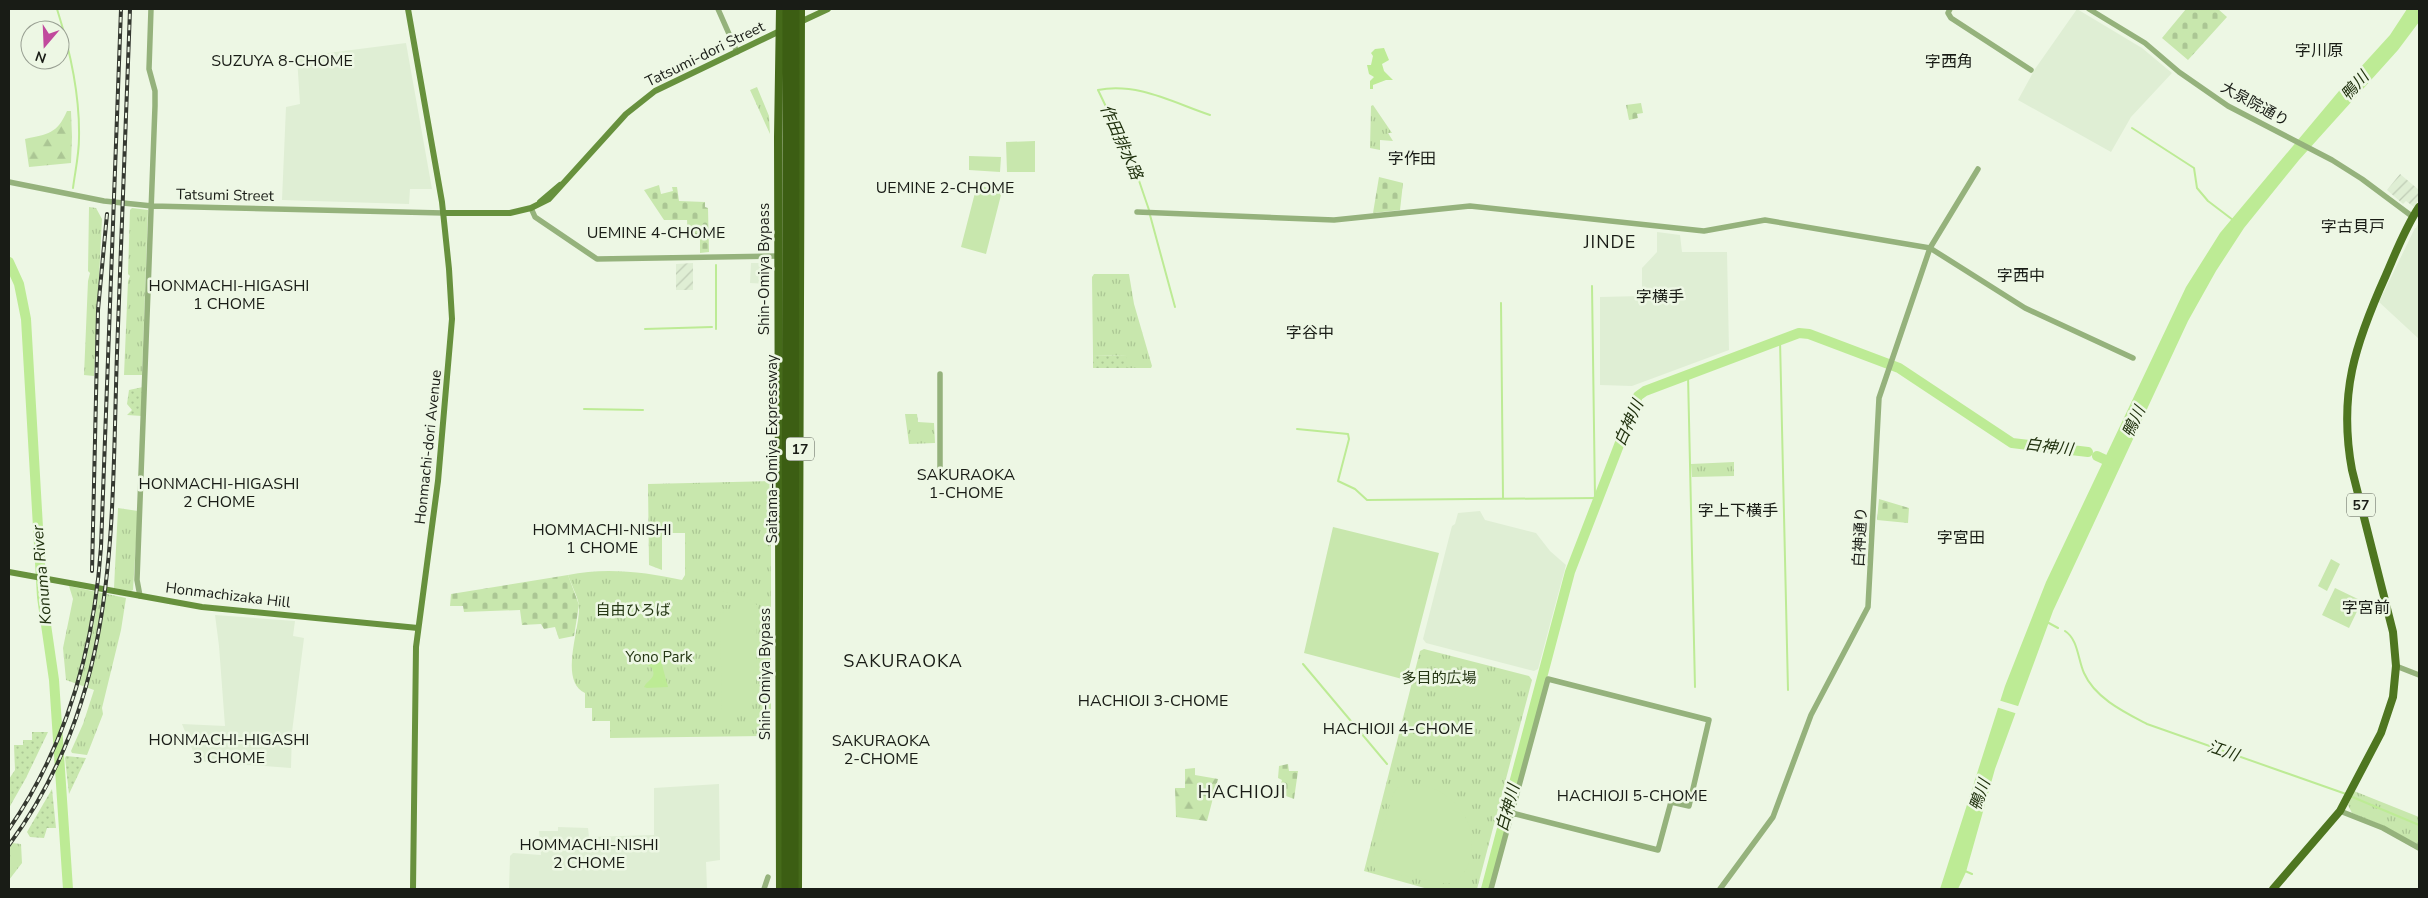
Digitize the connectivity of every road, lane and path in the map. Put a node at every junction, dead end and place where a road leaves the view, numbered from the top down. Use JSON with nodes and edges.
{"nodes":[{"id":1,"x":150,"y":9,"type":"edge"},
{"id":2,"x":408,"y":9,"type":"edge"},
{"id":3,"x":718,"y":9,"type":"edge"},
{"id":4,"x":780,"y":9,"type":"edge"},
{"id":5,"x":787,"y":9,"type":"edge"},
{"id":6,"x":795,"y":9,"type":"edge"},
{"id":7,"x":801,"y":9,"type":"edge"},
{"id":8,"x":828,"y":9,"type":"edge"},
{"id":9,"x":1950,"y":9,"type":"edge"},
{"id":10,"x":2089,"y":9,"type":"edge"},
{"id":11,"x":800,"y":21,"type":"junction"},
{"id":12,"x":780,"y":31,"type":"junction"},
{"id":13,"x":737,"y":52,"type":"junction"},
{"id":14,"x":2031,"y":70,"type":"dead end"},
{"id":15,"x":1978,"y":169,"type":"dead end"},
{"id":16,"x":9,"y":182,"type":"edge"},
{"id":17,"x":152,"y":206,"type":"junction"},
{"id":18,"x":2419,"y":207,"type":"edge"},
{"id":19,"x":531,"y":208,"type":"junction"},
{"id":20,"x":1138,"y":212,"type":"dead end"},
{"id":21,"x":443,"y":214,"type":"junction"},
{"id":22,"x":2412,"y":217,"type":"junction"},
{"id":23,"x":1930,"y":248,"type":"junction"},
{"id":24,"x":778,"y":256,"type":"junction"},
{"id":25,"x":2133,"y":358,"type":"dead end"},
{"id":26,"x":940,"y":374,"type":"dead end"},
{"id":27,"x":940,"y":467,"type":"dead end"},
{"id":28,"x":9,"y":572,"type":"edge"},
{"id":29,"x":140,"y":596,"type":"junction"},
{"id":30,"x":418,"y":628,"type":"junction"},
{"id":31,"x":2396,"y":666,"type":"junction"},
{"id":32,"x":2419,"y":675,"type":"edge"},
{"id":33,"x":2340,"y":811,"type":"junction"},
{"id":34,"x":1512,"y":813,"type":"junction"},
{"id":35,"x":2419,"y":848,"type":"edge"},
{"id":36,"x":768,"y":877,"type":"dead end"},
{"id":37,"x":413,"y":889,"type":"edge"},
{"id":38,"x":764,"y":889,"type":"edge"},
{"id":39,"x":780,"y":889,"type":"edge"},
{"id":40,"x":786,"y":889,"type":"edge"},
{"id":41,"x":794,"y":889,"type":"edge"},
{"id":42,"x":798,"y":889,"type":"edge"},
{"id":43,"x":1491,"y":889,"type":"edge"},
{"id":44,"x":1720,"y":889,"type":"edge"},
{"id":45,"x":2273,"y":889,"type":"edge"}],
"edges":[{"from":1,"to":17,"type":"street"},
{"from":2,"to":21,"type":"main road","name":"Honmachi-dori Avenue"},
{"from":3,"to":13,"type":"street"},
{"from":4,"to":12,"type":"highway","name":"Shin-Omiya Bypass","number":"17"},
{"from":5,"to":40,"type":"highway","name":"Saitama-Omiya Expressway","bridge":true},
{"from":6,"to":41,"type":"highway","name":"Saitama-Omiya Expressway","bridge":true},
{"from":7,"to":11,"type":"highway","number":"17"},
{"from":8,"to":11,"type":"main road","name":"Tatsumi-dori Street"},
{"from":9,"to":14,"type":"street"},
{"from":10,"to":22,"type":"street","name":"大泉院通り"},
{"from":11,"to":12,"type":"main road","name":"Tatsumi-dori Street"},
{"from":11,"to":42,"type":"highway","number":"17"},
{"from":12,"to":13,"type":"main road","name":"Tatsumi-dori Street"},
{"from":12,"to":24,"type":"highway","name":"Shin-Omiya Bypass","number":"17"},
{"from":13,"to":19,"type":"main road","name":"Tatsumi-dori Street"},
{"from":15,"to":23,"type":"street","name":"白神通り"},
{"from":16,"to":17,"type":"street","name":"Tatsumi Street"},
{"from":17,"to":21,"type":"street","name":"Tatsumi Street"},
{"from":17,"to":29,"type":"street"},
{"from":18,"to":22,"type":"main road","number":"57"},
{"from":19,"to":21,"type":"main road","name":"Tatsumi-dori Street"},
{"from":19,"to":24,"type":"street"},
{"from":20,"to":23,"type":"street"},
{"from":21,"to":30,"type":"main road","name":"Honmachi-dori Avenue"},
{"from":22,"to":31,"type":"main road","number":"57"},
{"from":23,"to":25,"type":"street"},
{"from":23,"to":44,"type":"street","name":"白神通り"},
{"from":24,"to":39,"type":"highway","name":"Shin-Omiya Bypass","number":"17"},
{"from":26,"to":27,"type":"street"},
{"from":28,"to":29,"type":"main road","name":"Honmachizaka Hill"},
{"from":29,"to":30,"type":"main road","name":"Honmachizaka Hill"},
{"from":30,"to":37,"type":"main road","name":"Honmachi-dori Avenue"},
{"from":31,"to":32,"type":"street"},
{"from":31,"to":33,"type":"main road","number":"57"},
{"from":33,"to":35,"type":"street"},
{"from":33,"to":45,"type":"main road","number":"57"},
{"from":34,"to":34,"type":"street"},
{"from":34,"to":43,"type":"street"},
{"from":36,"to":38,"type":"street"}]}
